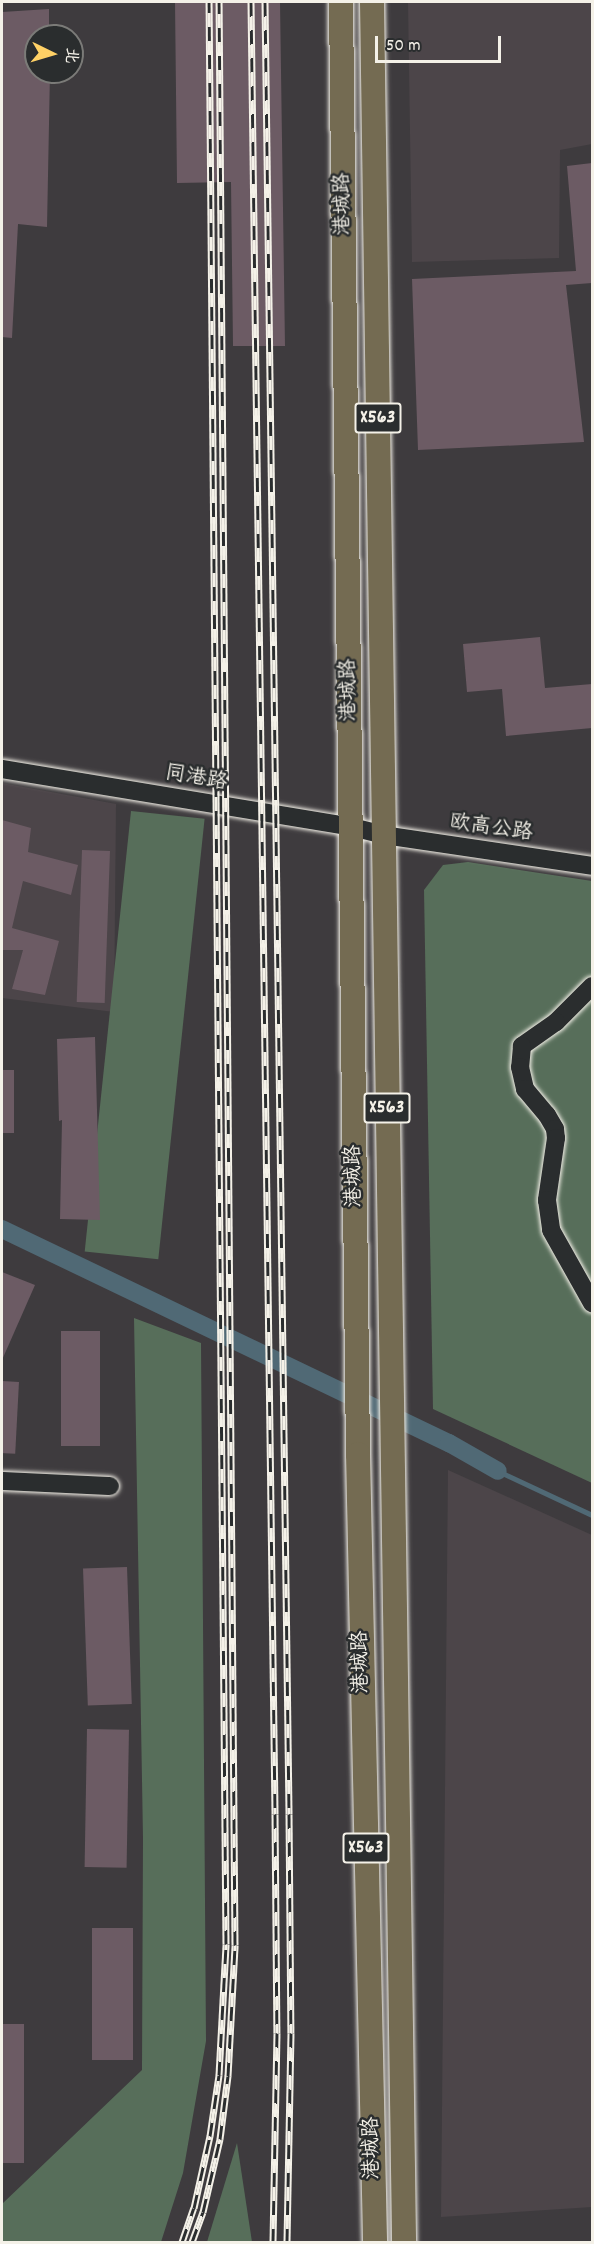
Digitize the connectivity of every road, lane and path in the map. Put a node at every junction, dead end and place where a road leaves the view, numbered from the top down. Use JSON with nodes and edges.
{"nodes":[{"id":1,"x":341,"y":2,"type":"edge"},
{"id":2,"x":372,"y":2,"type":"edge"},
{"id":3,"x":2,"y":769,"type":"edge"},
{"id":4,"x":352,"y":827,"type":"junction"},
{"id":5,"x":383,"y":835,"type":"junction"},
{"id":6,"x":592,"y":866,"type":"edge"},
{"id":7,"x":592,"y":986,"type":"edge"},
{"id":8,"x":592,"y":1303,"type":"edge"},
{"id":9,"x":2,"y":1481,"type":"edge"},
{"id":10,"x":110,"y":1486,"type":"dead end"},
{"id":11,"x":375,"y":2242,"type":"edge"},
{"id":12,"x":404,"y":2242,"type":"edge"}],
"edges":[{"from":1,"to":4,"type":"main road","name":"港城路","number":"X563"},
{"from":2,"to":5,"type":"main road","name":"港城路","number":"X563"},
{"from":3,"to":4,"type":"street","name":"同港路"},
{"from":4,"to":5,"type":"street","name":"同港路"},
{"from":4,"to":11,"type":"main road","name":"港城路","number":"X563"},
{"from":5,"to":6,"type":"street","name":"欧高公路"},
{"from":5,"to":12,"type":"main road","name":"港城路","number":"X563"},
{"from":7,"to":8,"type":"street"},
{"from":9,"to":10,"type":"street"}]}
